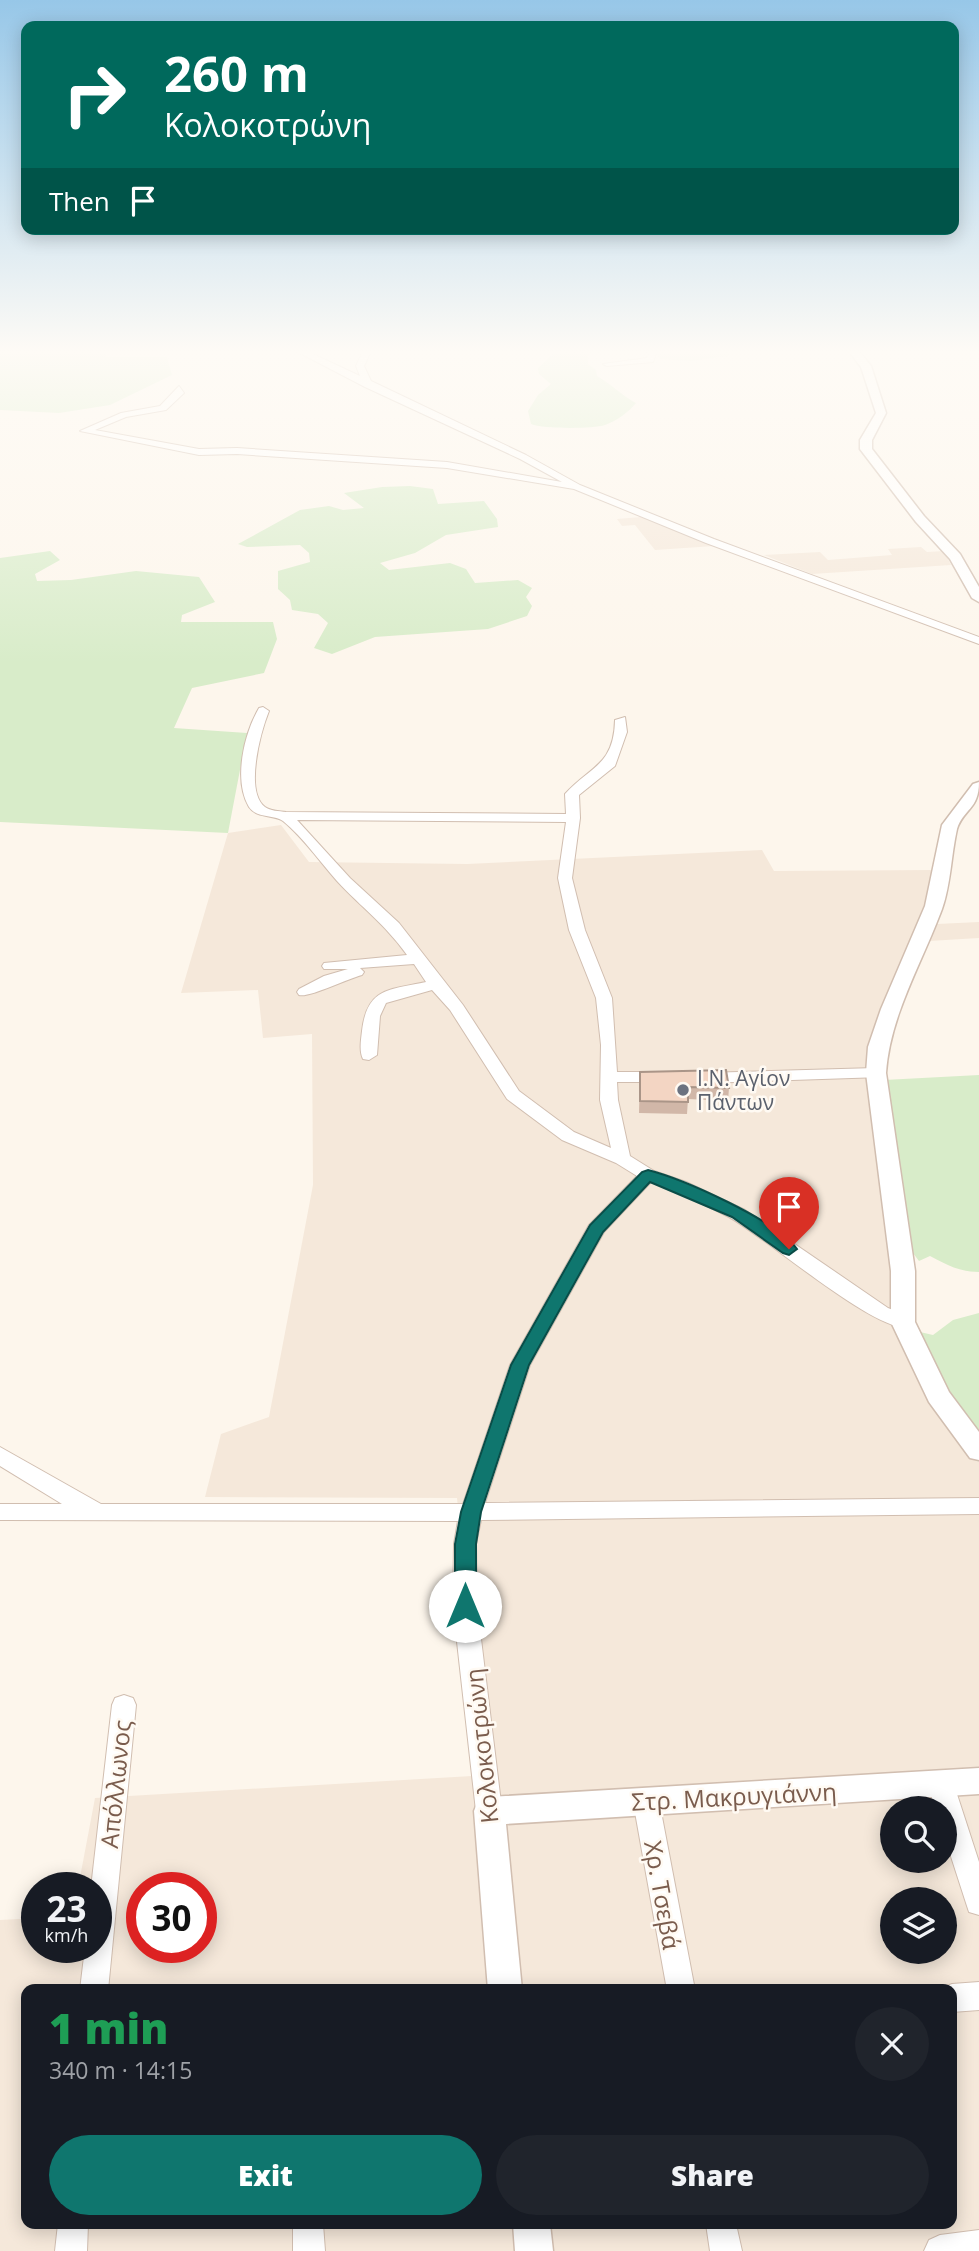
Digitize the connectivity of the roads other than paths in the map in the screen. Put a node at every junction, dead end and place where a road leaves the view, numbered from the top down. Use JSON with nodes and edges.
{"nodes":[{"id":1,"x":283,"y":454,"type":"edge"},
{"id":2,"x":517,"y":454,"type":"edge"},
{"id":3,"x":870,"y":454,"type":"edge"},
{"id":4,"x":577,"y":486,"type":"junction"},
{"id":5,"x":979,"y":598,"type":"edge"},
{"id":6,"x":979,"y":641,"type":"edge"},
{"id":7,"x":263,"y":711,"type":"dead end"},
{"id":8,"x":621,"y":720,"type":"dead end"},
{"id":9,"x":979,"y":787,"type":"edge"},
{"id":10,"x":286,"y":816,"type":"junction"},
{"id":11,"x":573,"y":818,"type":"junction"},
{"id":12,"x":420,"y":959,"type":"junction"},
{"id":13,"x":375,"y":965,"type":"junction"},
{"id":14,"x":330,"y":966,"type":"dead end"},
{"id":15,"x":436,"y":985,"type":"junction"},
{"id":16,"x":304,"y":992,"type":"dead end"},
{"id":17,"x":369,"y":1055,"type":"dead end"},
{"id":18,"x":876,"y":1073,"type":"junction"},
{"id":19,"x":610,"y":1077,"type":"junction"},
{"id":20,"x":622,"y":1159,"type":"junction"},
{"id":21,"x":648,"y":1175,"type":"junction"},
{"id":22,"x":904,"y":1322,"type":"junction"},
{"id":23,"x":979,"y":1451,"type":"edge"},
{"id":24,"x":0,"y":1455,"type":"edge"},
{"id":25,"x":979,"y":1506,"type":"edge"},
{"id":26,"x":471,"y":1512,"type":"junction"},
{"id":27,"x":0,"y":1513,"type":"edge"},
{"id":28,"x":100,"y":1514,"type":"junction"},
{"id":29,"x":124,"y":1704,"type":"dead end"},
{"id":30,"x":979,"y":1781,"type":"edge"},
{"id":31,"x":941,"y":1784,"type":"junction"},
{"id":32,"x":646,"y":1801,"type":"junction"},
{"id":33,"x":489,"y":1811,"type":"junction"},
{"id":34,"x":979,"y":1903,"type":"edge"},
{"id":35,"x":95,"y":1984,"type":"edge"},
{"id":36,"x":504,"y":1984,"type":"edge"},
{"id":37,"x":680,"y":1984,"type":"edge"},
{"id":38,"x":979,"y":1996,"type":"edge"},
{"id":39,"x":957,"y":1998,"type":"edge"},
{"id":40,"x":73,"y":2229,"type":"edge"},
{"id":41,"x":308,"y":2229,"type":"edge"},
{"id":42,"x":532,"y":2229,"type":"edge"},
{"id":43,"x":722,"y":2229,"type":"edge"},
{"id":44,"x":979,"y":2246,"type":"edge"},
{"id":45,"x":71,"y":2251,"type":"edge"},
{"id":46,"x":309,"y":2251,"type":"edge"},
{"id":47,"x":534,"y":2251,"type":"edge"},
{"id":48,"x":726,"y":2251,"type":"edge"},
{"id":49,"x":940,"y":2251,"type":"edge"}],
"edges":[{"from":1,"to":4,"type":"street"},
{"from":2,"to":4,"type":"street"},
{"from":3,"to":5,"type":"street"},
{"from":4,"to":6,"type":"street"},
{"from":7,"to":10,"type":"street"},
{"from":8,"to":11,"type":"street"},
{"from":9,"to":18,"type":"street"},
{"from":10,"to":11,"type":"street"},
{"from":10,"to":12,"type":"street"},
{"from":11,"to":19,"type":"street"},
{"from":12,"to":13,"type":"street"},
{"from":12,"to":15,"type":"street"},
{"from":13,"to":14,"type":"street"},
{"from":13,"to":16,"type":"street"},
{"from":15,"to":17,"type":"street"},
{"from":15,"to":20,"type":"street"},
{"from":18,"to":19,"type":"street"},
{"from":18,"to":22,"type":"street"},
{"from":19,"to":20,"type":"street"},
{"from":20,"to":21,"type":"street"},
{"from":21,"to":22,"type":"street"},
{"from":21,"to":26,"type":"street","name":"Κολοκοτρώνη"},
{"from":22,"to":23,"type":"street"},
{"from":24,"to":28,"type":"street"},
{"from":25,"to":26,"type":"street"},
{"from":26,"to":28,"type":"street"},
{"from":26,"to":33,"type":"street","name":"Κολοκοτρώνη"},
{"from":27,"to":28,"type":"street"},
{"from":29,"to":35,"type":"street","name":"Απόλλωνος"},
{"from":30,"to":31,"type":"street","name":"Στρ. Μακρυγιάννη"},
{"from":31,"to":32,"type":"street","name":"Στρ. Μακρυγιάννη"},
{"from":31,"to":34,"type":"street"},
{"from":32,"to":33,"type":"street","name":"Στρ. Μακρυγιάννη"},
{"from":32,"to":37,"type":"street","name":"Χρ. Τσεβά"},
{"from":33,"to":36,"type":"street","name":"Κολοκοτρώνη"},
{"from":38,"to":39,"type":"street"},
{"from":40,"to":45,"type":"street"},
{"from":41,"to":46,"type":"street"},
{"from":42,"to":47,"type":"street"},
{"from":43,"to":48,"type":"street"},
{"from":44,"to":49,"type":"street"}]}
